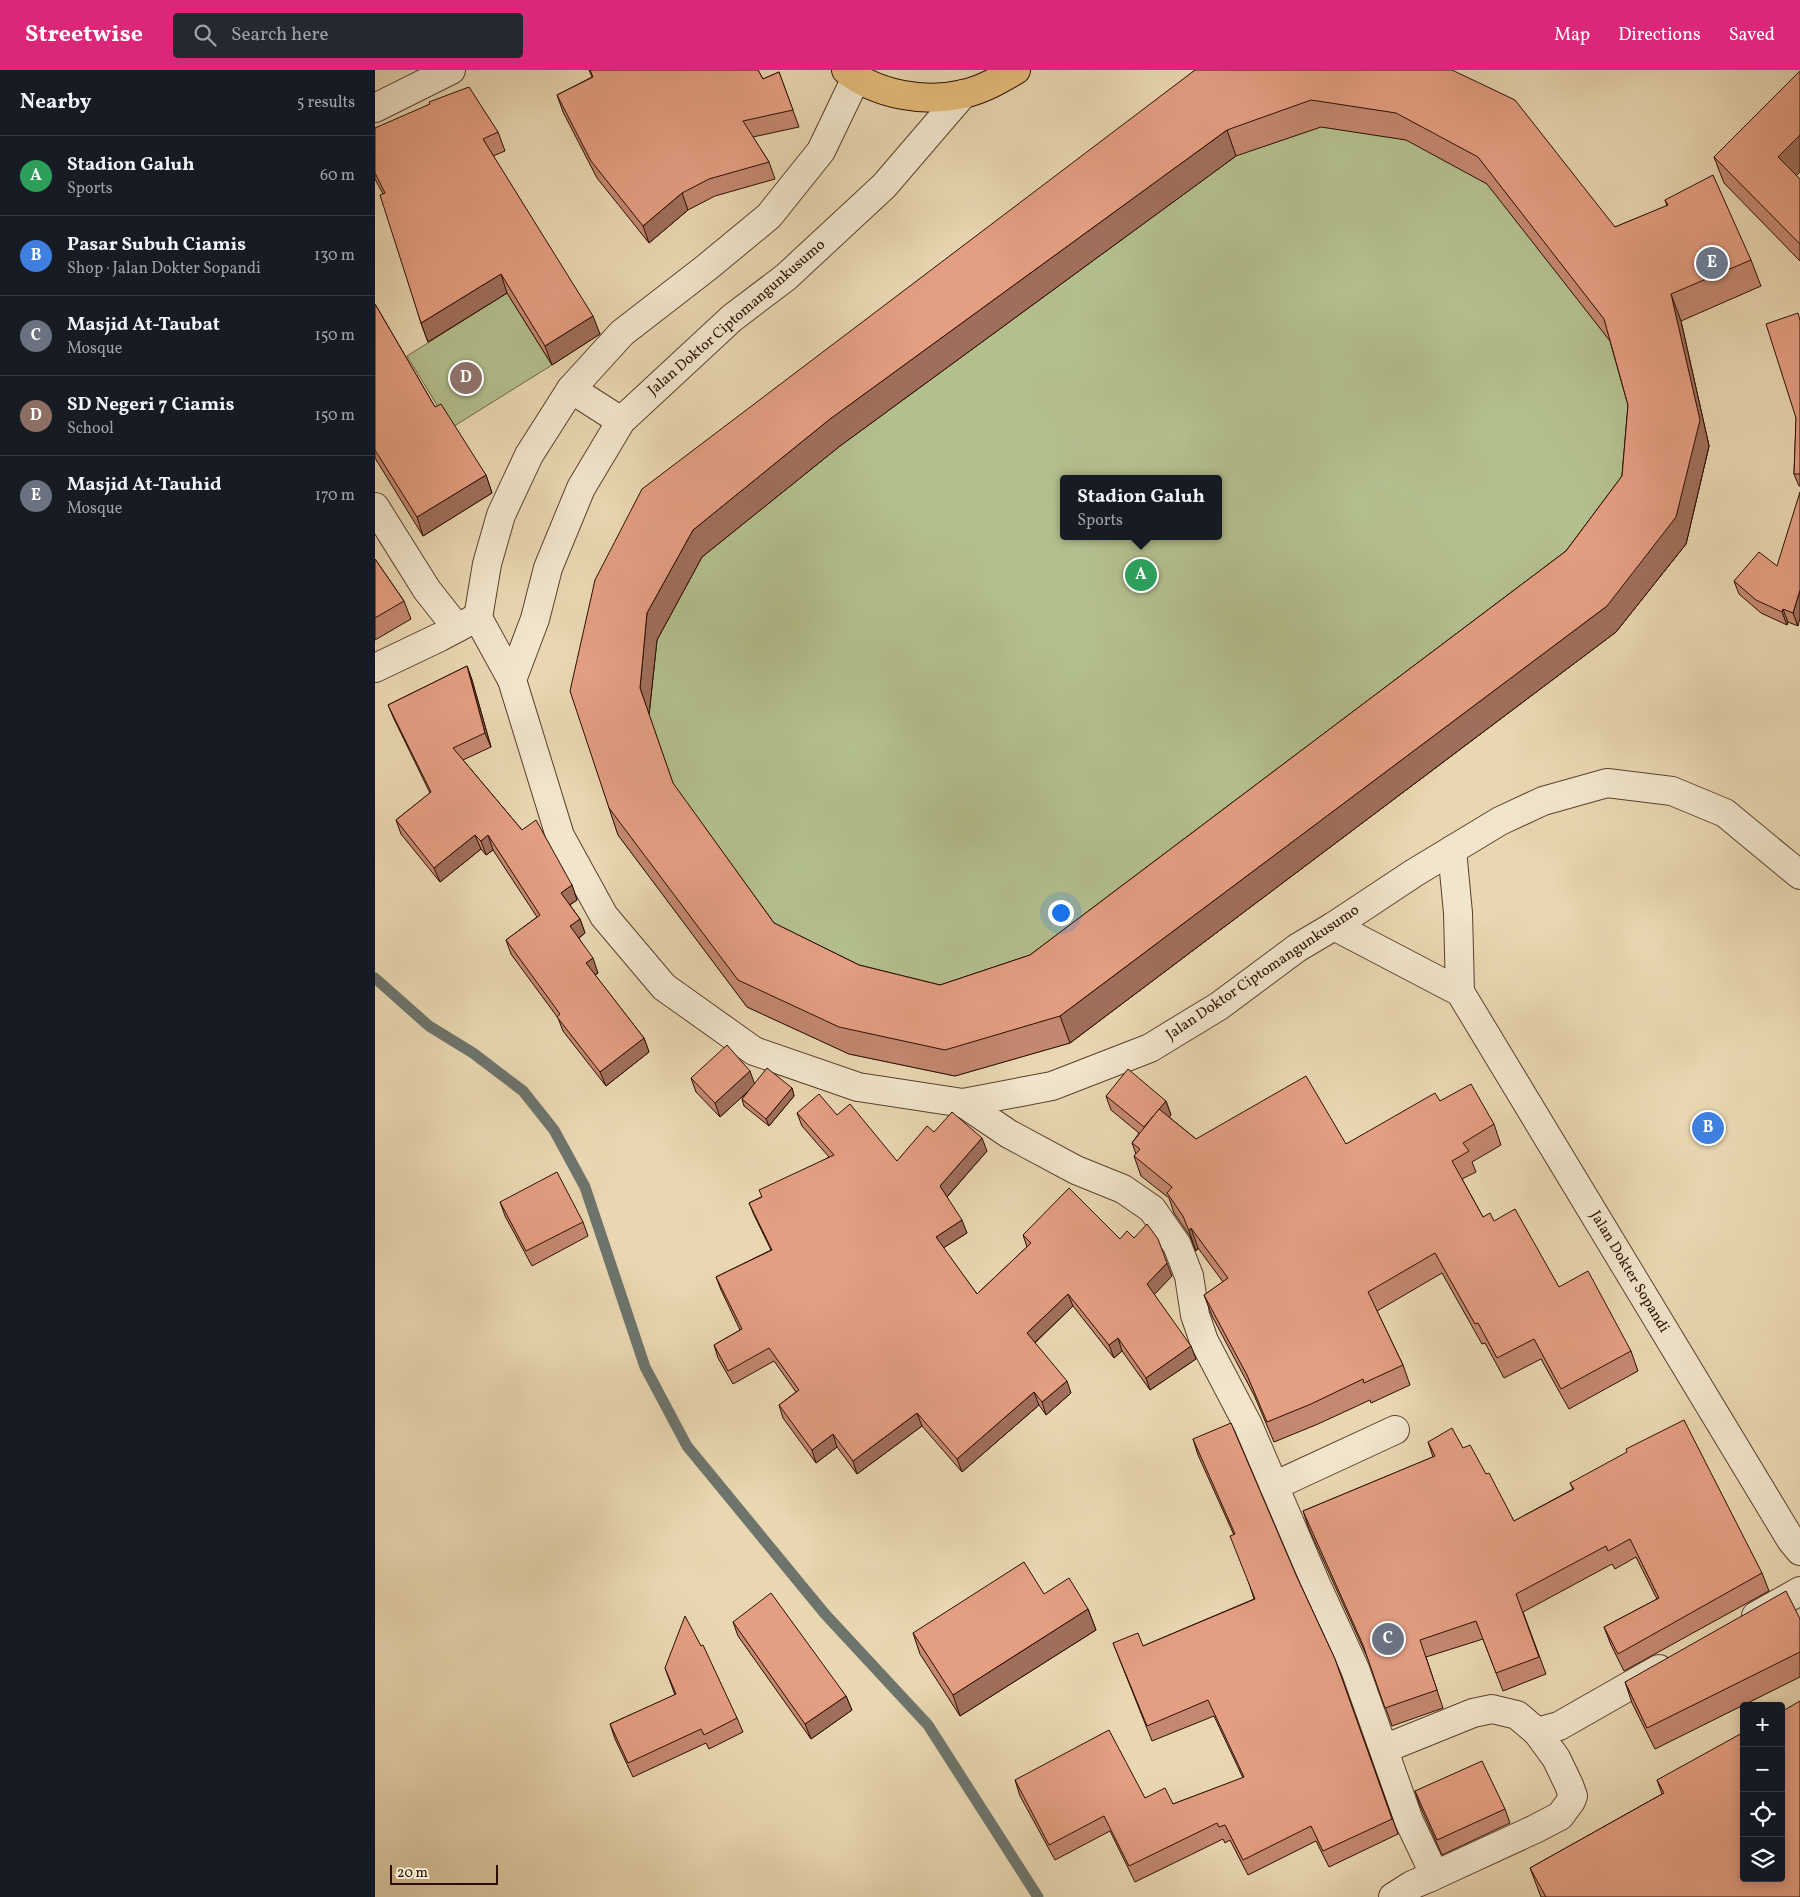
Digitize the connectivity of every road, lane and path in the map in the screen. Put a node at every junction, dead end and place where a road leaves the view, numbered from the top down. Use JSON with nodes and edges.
{"nodes":[{"id":1,"x":451,"y":70,"type":"edge"},
{"id":2,"x":1016,"y":70,"type":"edge"},
{"id":3,"x":851,"y":74,"type":"edge"},
{"id":4,"x":963,"y":94,"type":"junction"},
{"id":5,"x":375,"y":108,"type":"edge"},
{"id":6,"x":571,"y":389,"type":"junction"},
{"id":7,"x":621,"y":421,"type":"junction"},
{"id":8,"x":375,"y":507,"type":"edge"},
{"id":9,"x":468,"y":623,"type":"junction"},
{"id":10,"x":375,"y":668,"type":"edge"},
{"id":11,"x":512,"y":680,"type":"junction"},
{"id":12,"x":1452,"y":850,"type":"junction"},
{"id":13,"x":1800,"y":875,"type":"edge"},
{"id":14,"x":1334,"y":926,"type":"junction"},
{"id":15,"x":1460,"y":992,"type":"junction"},
{"id":16,"x":963,"y":1103,"type":"junction"},
{"id":17,"x":1395,"y":1430,"type":"dead end"},
{"id":18,"x":1274,"y":1486,"type":"junction"},
{"id":19,"x":1800,"y":1551,"type":"edge"},
{"id":20,"x":1800,"y":1591,"type":"edge"},
{"id":21,"x":1734,"y":1628,"type":"edge"},
{"id":22,"x":1683,"y":1656,"type":"edge"},
{"id":23,"x":1537,"y":1732,"type":"junction"},
{"id":24,"x":1384,"y":1749,"type":"junction"},
{"id":25,"x":1431,"y":1877,"type":"junction"},
{"id":26,"x":1393,"y":1897,"type":"edge"}],
"edges":[{"from":1,"to":5,"type":"street"},
{"from":2,"to":4,"type":"main road"},
{"from":3,"to":4,"type":"main road"},
{"from":3,"to":6,"type":"street"},
{"from":4,"to":7,"type":"street","name":"Jalan Doktor Ciptomangunkusumo"},
{"from":6,"to":7,"type":"street"},
{"from":6,"to":9,"type":"street"},
{"from":7,"to":11,"type":"street","name":"Jalan Doktor Ciptomangunkusumo"},
{"from":8,"to":9,"type":"street","name":"Jalan Doktor Ciptomangunkusumo"},
{"from":9,"to":10,"type":"street"},
{"from":9,"to":11,"type":"street","name":"Jalan Doktor Ciptomangunkusumo"},
{"from":11,"to":16,"type":"street","name":"Jalan Doktor Ciptomangunkusumo"},
{"from":12,"to":13,"type":"street","name":"Jalan Doktor Ciptomangunkusumo"},
{"from":12,"to":14,"type":"street","name":"Jalan Doktor Ciptomangunkusumo"},
{"from":12,"to":15,"type":"street","name":"Jalan Dokter Sopandi"},
{"from":14,"to":15,"type":"street"},
{"from":14,"to":16,"type":"street","name":"Jalan Doktor Ciptomangunkusumo"},
{"from":15,"to":19,"type":"street","name":"Jalan Dokter Sopandi"},
{"from":16,"to":18,"type":"street"},
{"from":17,"to":18,"type":"street"},
{"from":18,"to":24,"type":"street"},
{"from":20,"to":21,"type":"street"},
{"from":22,"to":23,"type":"street"},
{"from":23,"to":24,"type":"street"},
{"from":23,"to":25,"type":"street"},
{"from":24,"to":25,"type":"street"},
{"from":25,"to":26,"type":"street"}]}
